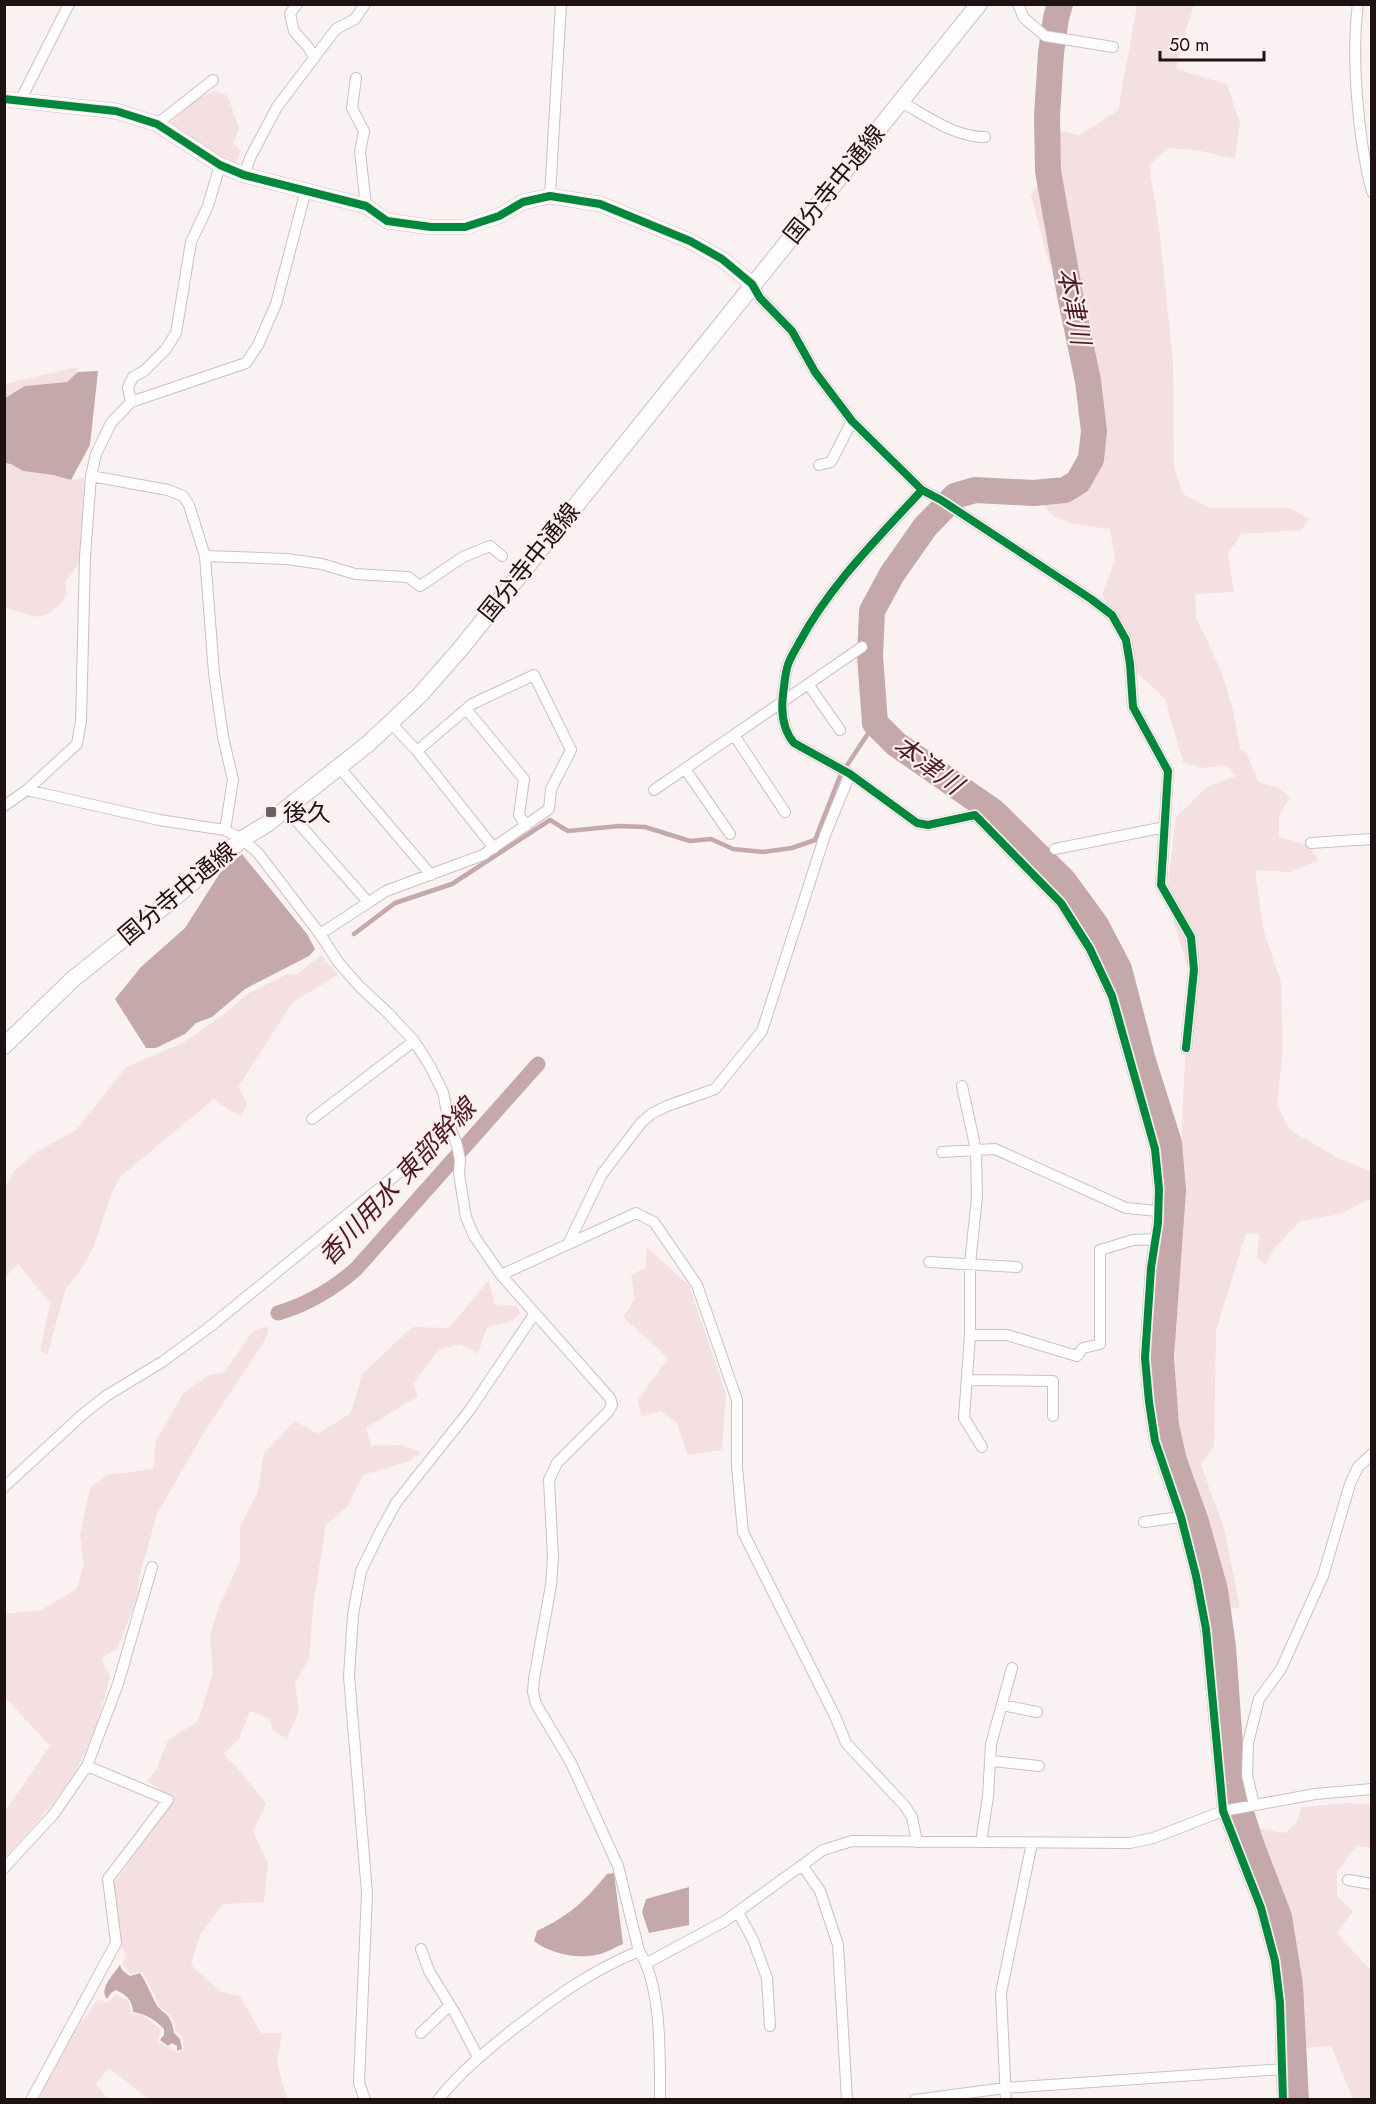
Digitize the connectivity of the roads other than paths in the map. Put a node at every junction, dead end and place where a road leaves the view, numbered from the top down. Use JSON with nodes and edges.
{"nodes":[{"id":1,"x":69,"y":4,"type":"edge"},
{"id":2,"x":297,"y":4,"type":"edge"},
{"id":3,"x":365,"y":4,"type":"edge"},
{"id":4,"x":561,"y":4,"type":"edge"},
{"id":5,"x":979,"y":4,"type":"edge"},
{"id":6,"x":1018,"y":4,"type":"edge"},
{"id":7,"x":1358,"y":4,"type":"edge"},
{"id":8,"x":1113,"y":46,"type":"dead end"},
{"id":9,"x":314,"y":57,"type":"junction"},
{"id":10,"x":356,"y":78,"type":"dead end"},
{"id":11,"x":213,"y":81,"type":"dead end"},
{"id":12,"x":4,"y":99,"type":"edge"},
{"id":13,"x":21,"y":101,"type":"junction"},
{"id":14,"x":901,"y":102,"type":"junction"},
{"id":15,"x":157,"y":124,"type":"junction"},
{"id":16,"x":985,"y":137,"type":"dead end"},
{"id":17,"x":220,"y":165,"type":"junction"},
{"id":18,"x":244,"y":175,"type":"junction"},
{"id":19,"x":306,"y":190,"type":"junction"},
{"id":20,"x":1371,"y":192,"type":"edge"},
{"id":21,"x":550,"y":196,"type":"junction"},
{"id":22,"x":366,"y":206,"type":"junction"},
{"id":23,"x":752,"y":284,"type":"junction"},
{"id":24,"x":130,"y":402,"type":"junction"},
{"id":25,"x":852,"y":421,"type":"junction"},
{"id":26,"x":819,"y":465,"type":"dead end"},
{"id":27,"x":91,"y":476,"type":"junction"},
{"id":28,"x":922,"y":490,"type":"junction"},
{"id":29,"x":205,"y":556,"type":"junction"},
{"id":30,"x":502,"y":556,"type":"dead end"},
{"id":31,"x":862,"y":647,"type":"dead end"},
{"id":32,"x":808,"y":684,"type":"junction"},
{"id":33,"x":783,"y":702,"type":"junction"},
{"id":34,"x":466,"y":709,"type":"junction"},
{"id":35,"x":391,"y":723,"type":"junction"},
{"id":36,"x":840,"y":730,"type":"dead end"},
{"id":37,"x":734,"y":735,"type":"junction"},
{"id":38,"x":417,"y":751,"type":"junction"},
{"id":39,"x":339,"y":767,"type":"junction"},
{"id":40,"x":685,"y":768,"type":"junction"},
{"id":41,"x":846,"y":772,"type":"junction"},
{"id":42,"x":27,"y":790,"type":"junction"},
{"id":43,"x":654,"y":790,"type":"dead end"},
{"id":44,"x":4,"y":806,"type":"edge"},
{"id":45,"x":286,"y":809,"type":"junction"},
{"id":46,"x":785,"y":812,"type":"dead end"},
{"id":47,"x":526,"y":826,"type":"junction"},
{"id":48,"x":1165,"y":827,"type":"junction"},
{"id":49,"x":225,"y":830,"type":"junction"},
{"id":50,"x":730,"y":834,"type":"dead end"},
{"id":51,"x":242,"y":839,"type":"junction"},
{"id":52,"x":1371,"y":839,"type":"edge"},
{"id":53,"x":1311,"y":843,"type":"dead end"},
{"id":54,"x":494,"y":848,"type":"junction"},
{"id":55,"x":1055,"y":849,"type":"dead end"},
{"id":56,"x":431,"y":874,"type":"junction"},
{"id":57,"x":368,"y":902,"type":"junction"},
{"id":58,"x":320,"y":934,"type":"junction"},
{"id":59,"x":414,"y":1041,"type":"junction"},
{"id":60,"x":4,"y":1046,"type":"edge"},
{"id":61,"x":1186,"y":1048,"type":"dead end"},
{"id":62,"x":962,"y":1086,"type":"dead end"},
{"id":63,"x":312,"y":1119,"type":"dead end"},
{"id":64,"x":450,"y":1127,"type":"junction"},
{"id":65,"x":976,"y":1150,"type":"junction"},
{"id":66,"x":942,"y":1152,"type":"dead end"},
{"id":67,"x":1158,"y":1211,"type":"junction"},
{"id":68,"x":1156,"y":1239,"type":"junction"},
{"id":69,"x":569,"y":1242,"type":"junction"},
{"id":70,"x":929,"y":1262,"type":"dead end"},
{"id":71,"x":970,"y":1264,"type":"junction"},
{"id":72,"x":1017,"y":1267,"type":"dead end"},
{"id":73,"x":501,"y":1275,"type":"junction"},
{"id":74,"x":535,"y":1313,"type":"junction"},
{"id":75,"x":970,"y":1335,"type":"junction"},
{"id":76,"x":967,"y":1380,"type":"junction"},
{"id":77,"x":1053,"y":1416,"type":"dead end"},
{"id":78,"x":982,"y":1447,"type":"dead end"},
{"id":79,"x":1371,"y":1454,"type":"edge"},
{"id":80,"x":4,"y":1487,"type":"edge"},
{"id":81,"x":1181,"y":1517,"type":"junction"},
{"id":82,"x":1144,"y":1522,"type":"dead end"},
{"id":83,"x":152,"y":1567,"type":"dead end"},
{"id":84,"x":1012,"y":1668,"type":"dead end"},
{"id":85,"x":1002,"y":1705,"type":"junction"},
{"id":86,"x":1037,"y":1712,"type":"dead end"},
{"id":87,"x":992,"y":1761,"type":"junction"},
{"id":88,"x":87,"y":1766,"type":"junction"},
{"id":89,"x":1039,"y":1766,"type":"dead end"},
{"id":90,"x":1371,"y":1789,"type":"edge"},
{"id":91,"x":1251,"y":1805,"type":"junction"},
{"id":92,"x":1226,"y":1810,"type":"junction"},
{"id":93,"x":917,"y":1842,"type":"junction"},
{"id":94,"x":981,"y":1842,"type":"junction"},
{"id":95,"x":1032,"y":1843,"type":"junction"},
{"id":96,"x":802,"y":1865,"type":"junction"},
{"id":97,"x":4,"y":1868,"type":"edge"},
{"id":98,"x":1348,"y":1880,"type":"dead end"},
{"id":99,"x":1371,"y":1884,"type":"edge"},
{"id":100,"x":738,"y":1912,"type":"junction"},
{"id":101,"x":421,"y":1949,"type":"dead end"},
{"id":102,"x":639,"y":1951,"type":"junction"},
{"id":103,"x":647,"y":1962,"type":"junction"},
{"id":104,"x":449,"y":2006,"type":"junction"},
{"id":105,"x":770,"y":2026,"type":"dead end"},
{"id":106,"x":421,"y":2033,"type":"dead end"},
{"id":107,"x":478,"y":2057,"type":"junction"},
{"id":108,"x":1282,"y":2069,"type":"junction"},
{"id":109,"x":1005,"y":2088,"type":"junction"},
{"id":110,"x":31,"y":2100,"type":"edge"},
{"id":111,"x":365,"y":2100,"type":"edge"},
{"id":112,"x":438,"y":2100,"type":"edge"},
{"id":113,"x":660,"y":2100,"type":"edge"},
{"id":114,"x":847,"y":2100,"type":"edge"},
{"id":115,"x":915,"y":2100,"type":"edge"},
{"id":116,"x":1006,"y":2100,"type":"edge"},
{"id":117,"x":1283,"y":2100,"type":"edge"}],
"edges":[{"from":1,"to":13,"type":"street"},
{"from":2,"to":9,"type":"street"},
{"from":3,"to":9,"type":"street"},
{"from":4,"to":21,"type":"street"},
{"from":5,"to":14,"type":"main road","name":"国分寺中通線"},
{"from":6,"to":8,"type":"street"},
{"from":7,"to":20,"type":"street"},
{"from":9,"to":18,"type":"street"},
{"from":10,"to":22,"type":"street"},
{"from":11,"to":15,"type":"street"},
{"from":12,"to":13,"type":"street"},
{"from":13,"to":15,"type":"street"},
{"from":14,"to":16,"type":"street"},
{"from":14,"to":23,"type":"main road","name":"国分寺中通線"},
{"from":15,"to":17,"type":"street"},
{"from":17,"to":18,"type":"street"},
{"from":17,"to":24,"type":"street"},
{"from":18,"to":19,"type":"street"},
{"from":19,"to":22,"type":"street"},
{"from":19,"to":24,"type":"street"},
{"from":21,"to":22,"type":"street"},
{"from":21,"to":23,"type":"street"},
{"from":23,"to":25,"type":"street"},
{"from":23,"to":35,"type":"main road","name":"国分寺中通線"},
{"from":24,"to":27,"type":"street"},
{"from":25,"to":26,"type":"street"},
{"from":25,"to":28,"type":"street"},
{"from":27,"to":29,"type":"street"},
{"from":27,"to":42,"type":"street"},
{"from":28,"to":33,"type":"street"},
{"from":28,"to":48,"type":"street"},
{"from":29,"to":30,"type":"street"},
{"from":29,"to":49,"type":"street"},
{"from":31,"to":32,"type":"street"},
{"from":32,"to":33,"type":"street"},
{"from":32,"to":36,"type":"street"},
{"from":33,"to":37,"type":"street"},
{"from":33,"to":41,"type":"street"},
{"from":34,"to":38,"type":"street"},
{"from":34,"to":47,"type":"street"},
{"from":34,"to":47,"type":"street"},
{"from":35,"to":38,"type":"street"},
{"from":35,"to":39,"type":"main road","name":"国分寺中通線"},
{"from":37,"to":40,"type":"street"},
{"from":37,"to":46,"type":"street"},
{"from":38,"to":54,"type":"street"},
{"from":39,"to":45,"type":"main road","name":"国分寺中通線"},
{"from":39,"to":56,"type":"street"},
{"from":40,"to":43,"type":"street"},
{"from":40,"to":50,"type":"street"},
{"from":41,"to":67,"type":"street"},
{"from":41,"to":69,"type":"street"},
{"from":42,"to":44,"type":"street"},
{"from":42,"to":49,"type":"street"},
{"from":45,"to":51,"type":"main road","name":"国分寺中通線"},
{"from":45,"to":57,"type":"street"},
{"from":47,"to":54,"type":"street"},
{"from":48,"to":55,"type":"street"},
{"from":48,"to":61,"type":"street"},
{"from":49,"to":51,"type":"street"},
{"from":51,"to":58,"type":"street"},
{"from":51,"to":60,"type":"main road","name":"国分寺中通線"},
{"from":52,"to":53,"type":"street"},
{"from":54,"to":56,"type":"street"},
{"from":56,"to":57,"type":"street"},
{"from":57,"to":58,"type":"street"},
{"from":58,"to":59,"type":"street"},
{"from":59,"to":63,"type":"street"},
{"from":59,"to":64,"type":"street"},
{"from":62,"to":65,"type":"street"},
{"from":64,"to":73,"type":"street"},
{"from":64,"to":80,"type":"street"},
{"from":65,"to":66,"type":"street"},
{"from":65,"to":67,"type":"street"},
{"from":65,"to":71,"type":"street"},
{"from":67,"to":68,"type":"street"},
{"from":68,"to":75,"type":"street"},
{"from":68,"to":81,"type":"street"},
{"from":69,"to":73,"type":"street"},
{"from":69,"to":93,"type":"street"},
{"from":70,"to":71,"type":"street"},
{"from":71,"to":72,"type":"street"},
{"from":71,"to":75,"type":"street"},
{"from":73,"to":74,"type":"street"},
{"from":74,"to":102,"type":"street"},
{"from":74,"to":111,"type":"street"},
{"from":75,"to":76,"type":"street"},
{"from":76,"to":77,"type":"street"},
{"from":76,"to":78,"type":"street"},
{"from":79,"to":91,"type":"street"},
{"from":81,"to":82,"type":"street"},
{"from":81,"to":92,"type":"street"},
{"from":83,"to":88,"type":"street"},
{"from":84,"to":85,"type":"street"},
{"from":85,"to":86,"type":"street"},
{"from":85,"to":87,"type":"street"},
{"from":87,"to":89,"type":"street"},
{"from":87,"to":94,"type":"street"},
{"from":88,"to":97,"type":"street"},
{"from":88,"to":110,"type":"street"},
{"from":90,"to":91,"type":"street"},
{"from":91,"to":92,"type":"street"},
{"from":92,"to":95,"type":"street"},
{"from":92,"to":108,"type":"street"},
{"from":93,"to":94,"type":"street"},
{"from":93,"to":96,"type":"street"},
{"from":94,"to":95,"type":"street"},
{"from":95,"to":109,"type":"street"},
{"from":96,"to":100,"type":"street"},
{"from":96,"to":114,"type":"street"},
{"from":98,"to":99,"type":"street"},
{"from":100,"to":103,"type":"street"},
{"from":100,"to":105,"type":"street"},
{"from":101,"to":104,"type":"street"},
{"from":102,"to":103,"type":"street"},
{"from":102,"to":107,"type":"street"},
{"from":103,"to":113,"type":"street"},
{"from":104,"to":106,"type":"street"},
{"from":104,"to":107,"type":"street"},
{"from":107,"to":112,"type":"street"},
{"from":108,"to":109,"type":"street"},
{"from":108,"to":117,"type":"street"},
{"from":109,"to":115,"type":"street"},
{"from":109,"to":116,"type":"street"}]}
